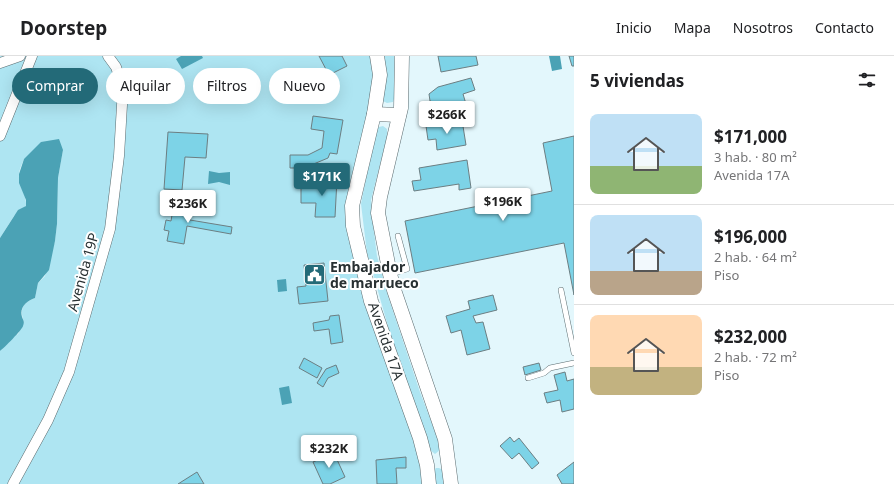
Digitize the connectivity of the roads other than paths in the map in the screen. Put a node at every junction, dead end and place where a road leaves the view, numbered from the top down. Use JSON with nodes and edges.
{"nodes":[{"id":1,"x":20,"y":56,"type":"edge"},
{"id":2,"x":32,"y":56,"type":"edge"},
{"id":3,"x":108,"y":56,"type":"edge"},
{"id":4,"x":377,"y":56,"type":"edge"},
{"id":5,"x":402,"y":56,"type":"edge"},
{"id":6,"x":0,"y":63,"type":"edge"},
{"id":7,"x":374,"y":114,"type":"junction"},
{"id":8,"x":399,"y":115,"type":"junction"},
{"id":9,"x":0,"y":136,"type":"edge"},
{"id":10,"x":398,"y":236,"type":"dead end"},
{"id":11,"x":390,"y":274,"type":"junction"},
{"id":12,"x":561,"y":290,"type":"dead end"},
{"id":13,"x":574,"y":353,"type":"edge"},
{"id":14,"x":574,"y":363,"type":"edge"},
{"id":15,"x":528,"y":378,"type":"dead end"},
{"id":16,"x":448,"y":461,"type":"junction"},
{"id":17,"x":427,"y":465,"type":"junction"},
{"id":18,"x":13,"y":484,"type":"edge"},
{"id":19,"x":429,"y":484,"type":"edge"},
{"id":20,"x":451,"y":484,"type":"edge"}],
"edges":[{"from":1,"to":6,"type":"street"},
{"from":2,"to":9,"type":"street"},
{"from":3,"to":18,"type":"street","name":"Avenida 19P"},
{"from":4,"to":7,"type":"main road","name":"Avenida 17A"},
{"from":5,"to":8,"type":"main road","name":"Avenida 17A"},
{"from":7,"to":8,"type":"main road"},
{"from":7,"to":17,"type":"main road","name":"Avenida 17A"},
{"from":8,"to":11,"type":"main road","name":"Avenida 17A"},
{"from":10,"to":11,"type":"lane"},
{"from":11,"to":16,"type":"main road","name":"Avenida 17A"},
{"from":12,"to":13,"type":"lane"},
{"from":14,"to":15,"type":"lane"},
{"from":16,"to":17,"type":"main road"},
{"from":16,"to":20,"type":"main road","name":"Avenida 17A"},
{"from":17,"to":19,"type":"main road","name":"Avenida 17A"}]}
